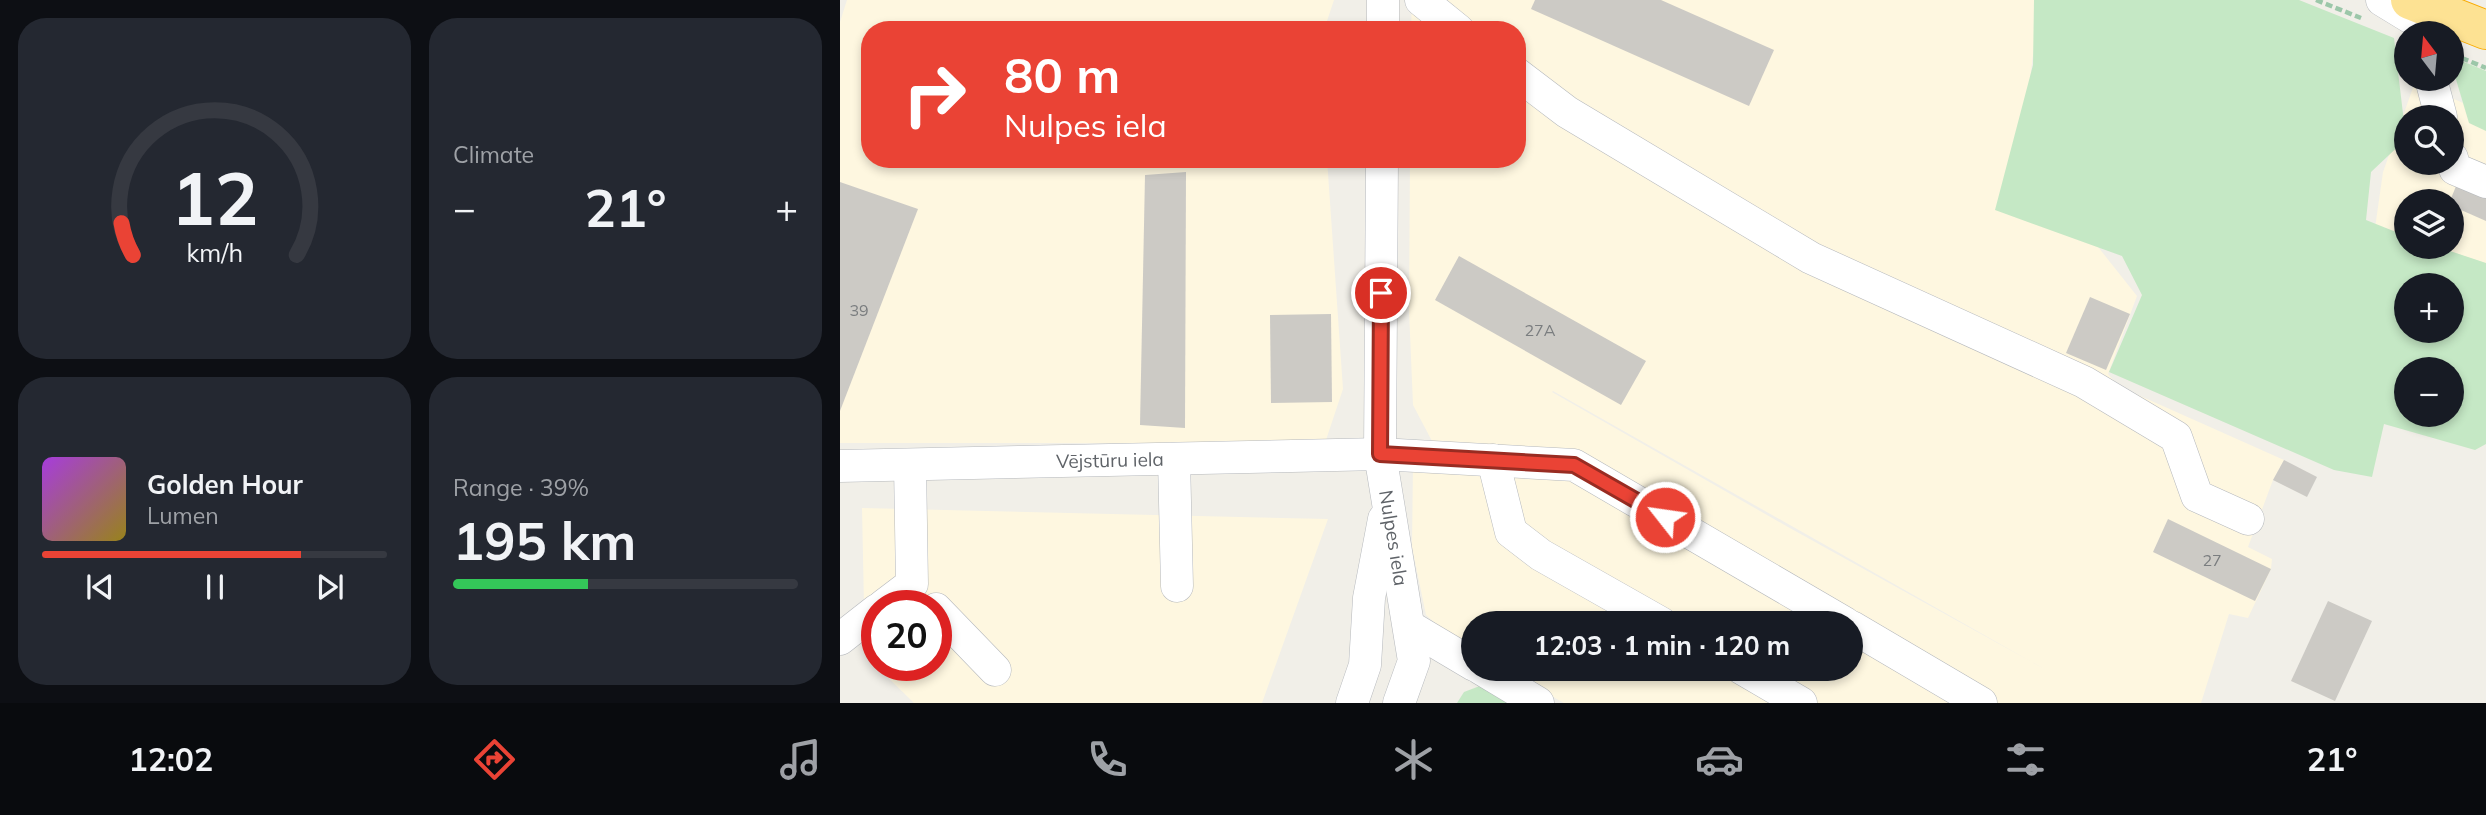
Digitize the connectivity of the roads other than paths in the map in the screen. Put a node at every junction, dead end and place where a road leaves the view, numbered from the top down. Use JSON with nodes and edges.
{"nodes":[{"id":1,"x":1384,"y":0,"type":"edge"},
{"id":2,"x":1421,"y":0,"type":"edge"},
{"id":3,"x":2382,"y":0,"type":"edge"},
{"id":4,"x":2410,"y":0,"type":"edge"},
{"id":5,"x":1383,"y":21,"type":"edge"},
{"id":6,"x":1447,"y":21,"type":"edge"},
{"id":7,"x":2416,"y":21,"type":"edge"},
{"id":8,"x":2486,"y":30,"type":"edge"},
{"id":9,"x":1526,"y":81,"type":"edge"},
{"id":10,"x":1382,"y":168,"type":"edge"},
{"id":11,"x":2464,"y":169,"type":"edge"},
{"id":12,"x":2486,"y":182,"type":"edge"},
{"id":13,"x":1380,"y":454,"type":"junction"},
{"id":14,"x":1174,"y":459,"type":"junction"},
{"id":15,"x":1493,"y":460,"type":"junction"},
{"id":16,"x":911,"y":465,"type":"junction"},
{"id":17,"x":840,"y":466,"type":"edge"},
{"id":18,"x":1388,"y":498,"type":"junction"},
{"id":19,"x":2248,"y":519,"type":"dead end"},
{"id":20,"x":1177,"y":586,"type":"dead end"},
{"id":21,"x":926,"y":590,"type":"edge"},
{"id":22,"x":1640,"y":611,"type":"edge"},
{"id":23,"x":1824,"y":611,"type":"edge"},
{"id":24,"x":861,"y":623,"type":"edge"},
{"id":25,"x":952,"y":625,"type":"edge"},
{"id":26,"x":1410,"y":627,"type":"junction"},
{"id":27,"x":1863,"y":633,"type":"edge"},
{"id":28,"x":840,"y":639,"type":"edge"},
{"id":29,"x":1461,"y":657,"type":"edge"},
{"id":30,"x":995,"y":670,"type":"dead end"},
{"id":31,"x":1502,"y":681,"type":"edge"},
{"id":32,"x":1763,"y":681,"type":"edge"},
{"id":33,"x":1352,"y":703,"type":"edge"},
{"id":34,"x":1399,"y":703,"type":"edge"},
{"id":35,"x":1538,"y":703,"type":"edge"},
{"id":36,"x":1801,"y":703,"type":"edge"},
{"id":37,"x":1981,"y":703,"type":"edge"}],
"edges":[{"from":1,"to":5,"type":"street"},
{"from":2,"to":6,"type":"street"},
{"from":3,"to":7,"type":"street"},
{"from":4,"to":8,"type":"highway"},
{"from":9,"to":19,"type":"street"},
{"from":10,"to":13,"type":"street","name":"Nulpes iela"},
{"from":11,"to":12,"type":"street"},
{"from":13,"to":14,"type":"street","name":"Vējstūru iela"},
{"from":13,"to":15,"type":"street","name":"Vējstūru iela"},
{"from":13,"to":18,"type":"street","name":"Nulpes iela"},
{"from":14,"to":16,"type":"street","name":"Vējstūru iela"},
{"from":14,"to":20,"type":"street"},
{"from":15,"to":22,"type":"street"},
{"from":15,"to":23,"type":"street","name":"Vējstūru iela"},
{"from":16,"to":17,"type":"street","name":"Vējstūru iela"},
{"from":16,"to":21,"type":"street"},
{"from":18,"to":26,"type":"street","name":"Nulpes iela"},
{"from":18,"to":33,"type":"street"},
{"from":24,"to":28,"type":"street"},
{"from":25,"to":30,"type":"street"},
{"from":26,"to":29,"type":"street"},
{"from":26,"to":34,"type":"street","name":"Nulpes iela"},
{"from":27,"to":37,"type":"street"},
{"from":31,"to":35,"type":"street"},
{"from":32,"to":36,"type":"street"}]}
